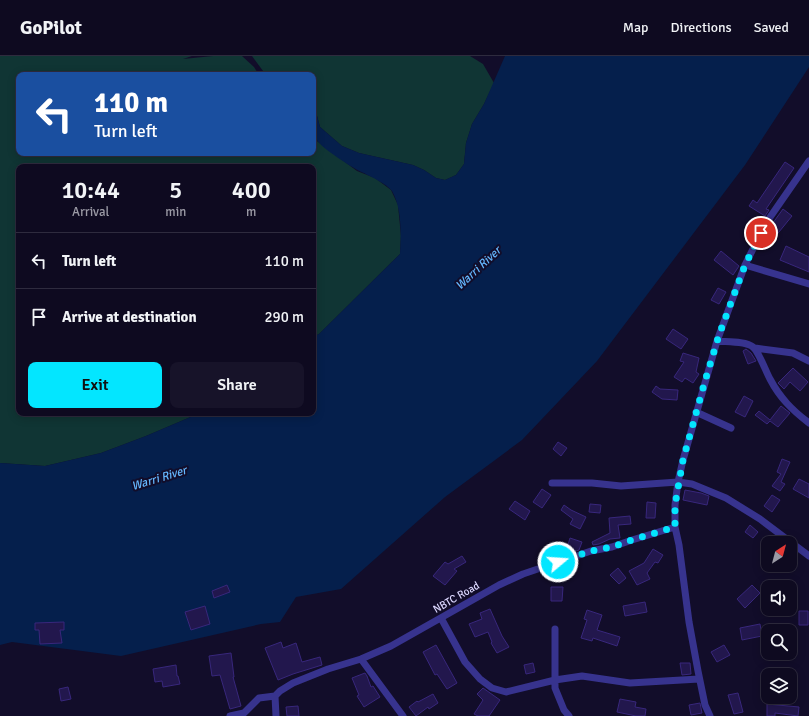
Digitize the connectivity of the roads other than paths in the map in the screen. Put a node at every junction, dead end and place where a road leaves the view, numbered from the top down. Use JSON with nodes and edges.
{"nodes":[{"id":1,"x":809,"y":161,"type":"edge"},
{"id":2,"x":745,"y":265,"type":"junction"},
{"id":3,"x":809,"y":284,"type":"edge"},
{"id":4,"x":717,"y":341,"type":"junction"},
{"id":5,"x":755,"y":348,"type":"junction"},
{"id":6,"x":809,"y":361,"type":"edge"},
{"id":7,"x":696,"y":412,"type":"junction"},
{"id":8,"x":809,"y":423,"type":"edge"},
{"id":9,"x":731,"y":428,"type":"dead end"},
{"id":10,"x":678,"y":482,"type":"junction"},
{"id":11,"x":552,"y":483,"type":"dead end"},
{"id":12,"x":675,"y":527,"type":"junction"},
{"id":13,"x":809,"y":556,"type":"edge"},
{"id":14,"x":441,"y":618,"type":"junction"},
{"id":15,"x":555,"y":628,"type":"dead end"},
{"id":16,"x":361,"y":659,"type":"junction"},
{"id":17,"x":555,"y":680,"type":"junction"},
{"id":18,"x":699,"y":680,"type":"junction"},
{"id":19,"x":275,"y":696,"type":"junction"},
{"id":20,"x":230,"y":716,"type":"edge"},
{"id":21,"x":276,"y":716,"type":"edge"},
{"id":22,"x":403,"y":716,"type":"edge"},
{"id":23,"x":568,"y":716,"type":"edge"},
{"id":24,"x":710,"y":716,"type":"edge"}],
"edges":[{"from":1,"to":2,"type":"street"},
{"from":2,"to":3,"type":"street"},
{"from":2,"to":4,"type":"street"},
{"from":4,"to":5,"type":"street"},
{"from":4,"to":7,"type":"street"},
{"from":5,"to":6,"type":"street"},
{"from":5,"to":8,"type":"street"},
{"from":7,"to":9,"type":"street"},
{"from":7,"to":10,"type":"street"},
{"from":10,"to":11,"type":"street"},
{"from":10,"to":12,"type":"street"},
{"from":10,"to":13,"type":"street"},
{"from":12,"to":14,"type":"street","name":"NBTC Road"},
{"from":12,"to":18,"type":"street"},
{"from":14,"to":16,"type":"street","name":"NBTC Road"},
{"from":14,"to":17,"type":"street"},
{"from":15,"to":17,"type":"street"},
{"from":16,"to":19,"type":"street","name":"NBTC Road"},
{"from":16,"to":22,"type":"street"},
{"from":17,"to":18,"type":"street"},
{"from":17,"to":23,"type":"street"},
{"from":18,"to":24,"type":"street"},
{"from":19,"to":20,"type":"street"},
{"from":19,"to":21,"type":"street"}]}
